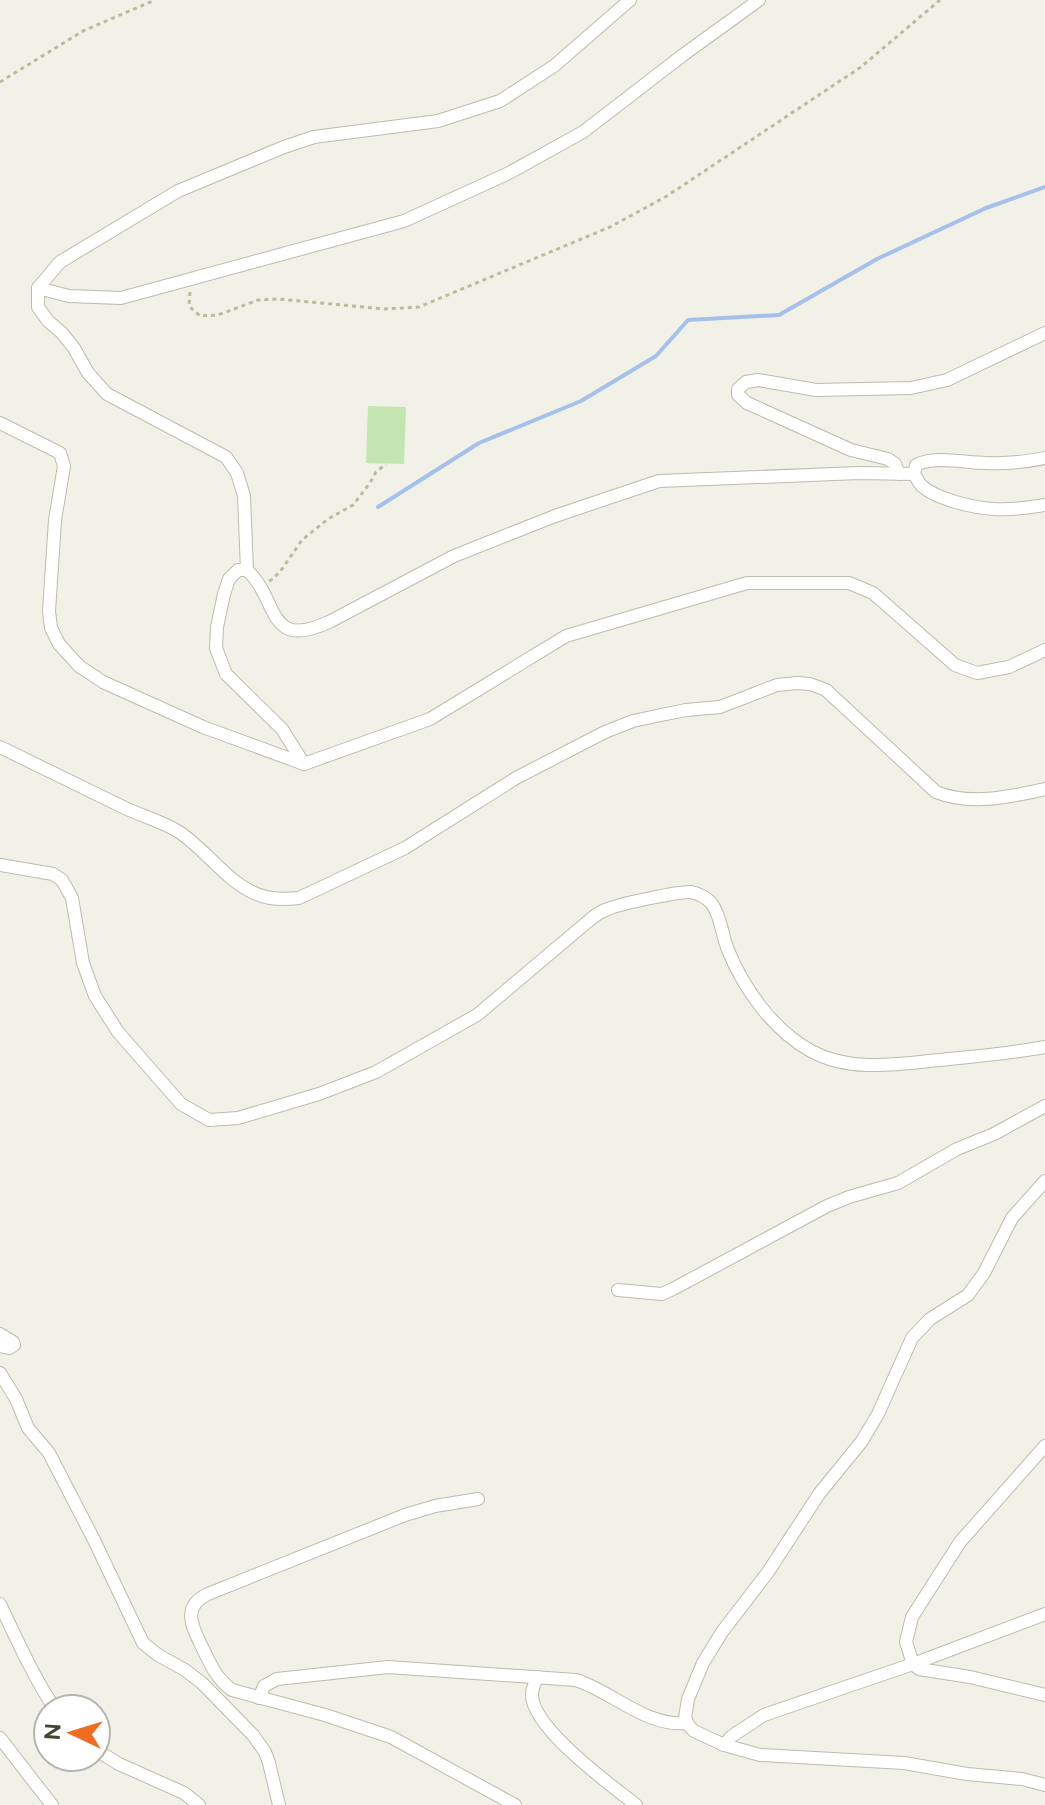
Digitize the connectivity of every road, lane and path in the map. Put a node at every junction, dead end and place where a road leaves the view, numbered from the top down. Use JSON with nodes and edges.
{"nodes":[{"id":1,"x":155,"y":0,"type":"edge"},
{"id":2,"x":630,"y":0,"type":"edge"},
{"id":3,"x":759,"y":0,"type":"edge"},
{"id":4,"x":940,"y":0,"type":"edge"},
{"id":5,"x":0,"y":82,"type":"edge"},
{"id":6,"x":198,"y":277,"type":"junction"},
{"id":7,"x":38,"y":288,"type":"junction"},
{"id":8,"x":1045,"y":333,"type":"edge"},
{"id":9,"x":0,"y":423,"type":"edge"},
{"id":10,"x":1045,"y":458,"type":"edge"},
{"id":11,"x":386,"y":464,"type":"dead end"},
{"id":12,"x":899,"y":474,"type":"junction"},
{"id":13,"x":914,"y":474,"type":"junction"},
{"id":14,"x":1045,"y":505,"type":"edge"},
{"id":15,"x":247,"y":570,"type":"junction"},
{"id":16,"x":258,"y":586,"type":"junction"},
{"id":17,"x":1045,"y":650,"type":"edge"},
{"id":18,"x":0,"y":747,"type":"edge"},
{"id":19,"x":304,"y":764,"type":"junction"},
{"id":20,"x":1045,"y":789,"type":"edge"},
{"id":21,"x":0,"y":865,"type":"edge"},
{"id":22,"x":1045,"y":1047,"type":"edge"},
{"id":23,"x":1045,"y":1106,"type":"edge"},
{"id":24,"x":1045,"y":1181,"type":"edge"},
{"id":25,"x":618,"y":1290,"type":"dead end"},
{"id":26,"x":0,"y":1334,"type":"edge"},
{"id":27,"x":0,"y":1346,"type":"edge"},
{"id":28,"x":0,"y":1373,"type":"edge"},
{"id":29,"x":1045,"y":1446,"type":"edge"},
{"id":30,"x":478,"y":1499,"type":"dead end"},
{"id":31,"x":0,"y":1604,"type":"edge"},
{"id":32,"x":1045,"y":1614,"type":"edge"},
{"id":33,"x":913,"y":1664,"type":"junction"},
{"id":34,"x":538,"y":1677,"type":"junction"},
{"id":35,"x":44,"y":1693,"type":"edge"},
{"id":36,"x":1045,"y":1695,"type":"edge"},
{"id":37,"x":259,"y":1698,"type":"junction"},
{"id":38,"x":687,"y":1723,"type":"junction"},
{"id":39,"x":0,"y":1738,"type":"edge"},
{"id":40,"x":724,"y":1745,"type":"junction"},
{"id":41,"x":112,"y":1760,"type":"edge"},
{"id":42,"x":1045,"y":1785,"type":"edge"},
{"id":43,"x":52,"y":1805,"type":"edge"},
{"id":44,"x":199,"y":1805,"type":"edge"},
{"id":45,"x":279,"y":1805,"type":"edge"},
{"id":46,"x":515,"y":1805,"type":"edge"},
{"id":47,"x":636,"y":1805,"type":"edge"}],
"edges":[{"from":1,"to":5,"type":"path"},
{"from":2,"to":7,"type":"street"},
{"from":3,"to":6,"type":"street"},
{"from":4,"to":6,"type":"path"},
{"from":6,"to":7,"type":"street"},
{"from":7,"to":15,"type":"street"},
{"from":8,"to":12,"type":"street"},
{"from":9,"to":19,"type":"street"},
{"from":10,"to":13,"type":"street"},
{"from":11,"to":16,"type":"path"},
{"from":12,"to":13,"type":"street"},
{"from":12,"to":16,"type":"street"},
{"from":13,"to":14,"type":"street"},
{"from":15,"to":16,"type":"street"},
{"from":15,"to":19,"type":"street"},
{"from":17,"to":19,"type":"street"},
{"from":18,"to":20,"type":"street"},
{"from":21,"to":22,"type":"street"},
{"from":23,"to":25,"type":"street"},
{"from":24,"to":38,"type":"street"},
{"from":26,"to":27,"type":"street"},
{"from":28,"to":45,"type":"street"},
{"from":29,"to":33,"type":"street"},
{"from":30,"to":37,"type":"street"},
{"from":31,"to":35,"type":"street"},
{"from":32,"to":33,"type":"street"},
{"from":33,"to":36,"type":"street"},
{"from":33,"to":40,"type":"street"},
{"from":34,"to":37,"type":"street"},
{"from":34,"to":38,"type":"street"},
{"from":34,"to":47,"type":"street"},
{"from":37,"to":46,"type":"street"},
{"from":38,"to":40,"type":"street"},
{"from":39,"to":43,"type":"street"},
{"from":40,"to":42,"type":"street"},
{"from":41,"to":44,"type":"street"}]}
